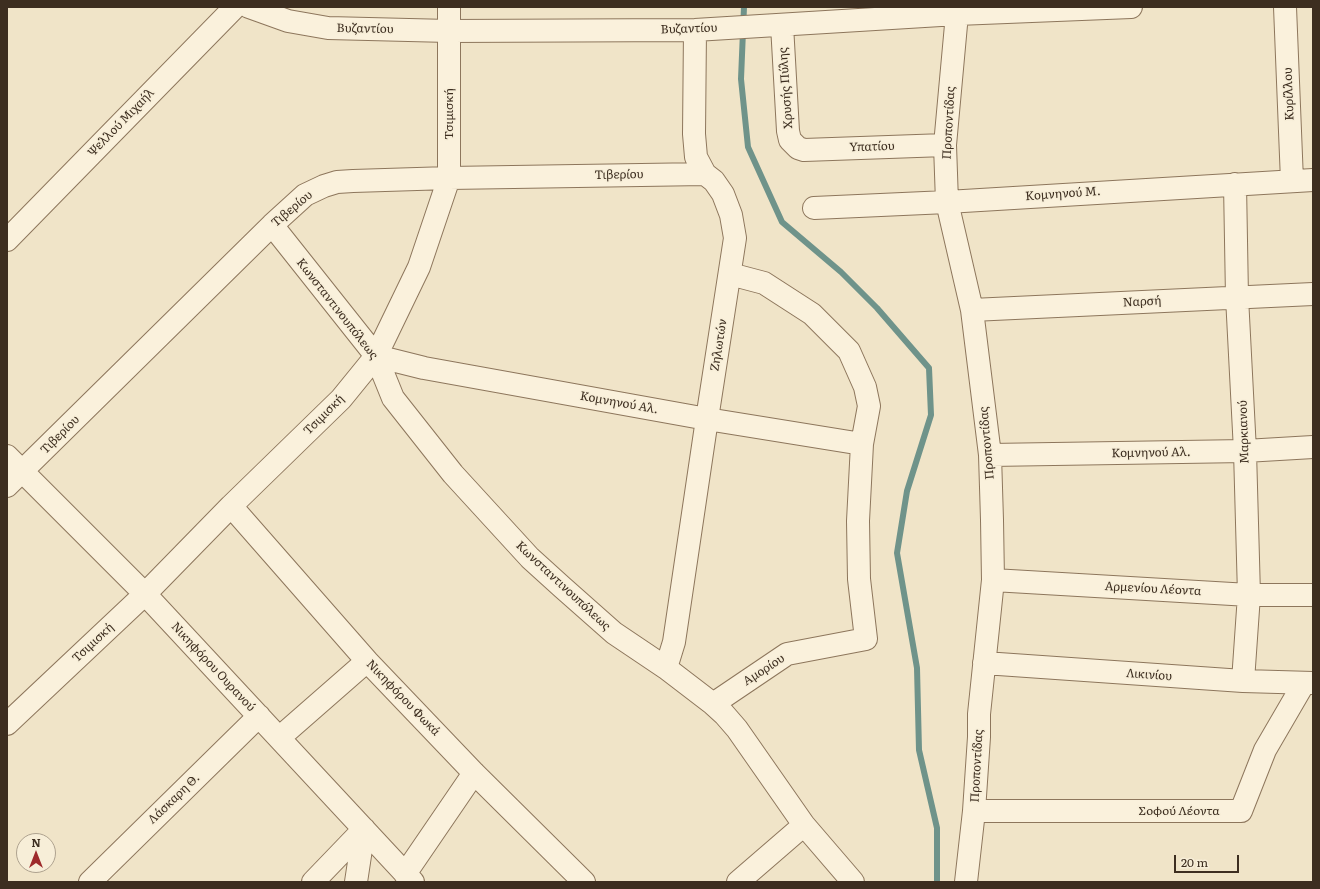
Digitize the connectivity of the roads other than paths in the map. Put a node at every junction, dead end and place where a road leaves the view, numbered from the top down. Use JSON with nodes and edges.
{"nodes":[{"id":1,"x":235,"y":7,"type":"edge"},
{"id":2,"x":249,"y":7,"type":"edge"},
{"id":3,"x":448,"y":7,"type":"edge"},
{"id":4,"x":1110,"y":7,"type":"edge"},
{"id":5,"x":1131,"y":7,"type":"edge"},
{"id":6,"x":1285,"y":7,"type":"edge"},
{"id":7,"x":956,"y":11,"type":"edge"},
{"id":8,"x":782,"y":25,"type":"junction"},
{"id":9,"x":695,"y":30,"type":"junction"},
{"id":10,"x":448,"y":31,"type":"junction"},
{"id":11,"x":945,"y":145,"type":"junction"},
{"id":12,"x":798,"y":148,"type":"joint"},
{"id":13,"x":705,"y":174,"type":"junction"},
{"id":14,"x":448,"y":178,"type":"junction"},
{"id":15,"x":1302,"y":180,"type":"edge"},
{"id":16,"x":1235,"y":184,"type":"junction"},
{"id":17,"x":947,"y":202,"type":"junction"},
{"id":18,"x":814,"y":208,"type":"dead end"},
{"id":19,"x":272,"y":225,"type":"junction"},
{"id":20,"x":7,"y":240,"type":"edge"},
{"id":21,"x":730,"y":274,"type":"junction"},
{"id":22,"x":1313,"y":294,"type":"edge"},
{"id":23,"x":1238,"y":297,"type":"junction"},
{"id":24,"x":972,"y":310,"type":"junction"},
{"id":25,"x":376,"y":356,"type":"junction"},
{"id":26,"x":707,"y":419,"type":"junction"},
{"id":27,"x":862,"y":444,"type":"junction"},
{"id":28,"x":1313,"y":447,"type":"edge"},
{"id":29,"x":1245,"y":451,"type":"junction"},
{"id":30,"x":990,"y":455,"type":"junction"},
{"id":31,"x":7,"y":456,"type":"edge"},
{"id":32,"x":23,"y":472,"type":"junction"},
{"id":33,"x":7,"y":486,"type":"edge"},
{"id":34,"x":230,"y":506,"type":"junction"},
{"id":35,"x":993,"y":580,"type":"junction"},
{"id":36,"x":145,"y":594,"type":"junction"},
{"id":37,"x":1249,"y":595,"type":"junction"},
{"id":38,"x":1313,"y":595,"type":"edge"},
{"id":39,"x":367,"y":661,"type":"junction"},
{"id":40,"x":984,"y":663,"type":"junction"},
{"id":41,"x":666,"y":668,"type":"junction"},
{"id":42,"x":1243,"y":681,"type":"junction"},
{"id":43,"x":1309,"y":683,"type":"edge"},
{"id":44,"x":713,"y":704,"type":"junction"},
{"id":45,"x":259,"y":716,"type":"junction"},
{"id":46,"x":7,"y":724,"type":"edge"},
{"id":47,"x":279,"y":738,"type":"junction"},
{"id":48,"x":474,"y":773,"type":"junction"},
{"id":49,"x":974,"y":811,"type":"junction"},
{"id":50,"x":804,"y":825,"type":"junction"},
{"id":51,"x":364,"y":829,"type":"junction"},
{"id":52,"x":409,"y":878,"type":"edge"},
{"id":53,"x":90,"y":882,"type":"edge"},
{"id":54,"x":312,"y":882,"type":"edge"},
{"id":55,"x":356,"y":882,"type":"edge"},
{"id":56,"x":584,"y":882,"type":"edge"},
{"id":57,"x":738,"y":882,"type":"edge"},
{"id":58,"x":853,"y":882,"type":"edge"},
{"id":59,"x":966,"y":882,"type":"edge"}],
"edges":[{"from":1,"to":20,"type":"street","name":"Ψελλού Μιχαήλ"},
{"from":2,"to":10,"type":"street","name":"Βυζαντίου"},
{"from":3,"to":10,"type":"street","name":"Τσιμισκή"},
{"from":4,"to":5,"type":"street","name":"Βυζαντίου"},
{"from":4,"to":7,"type":"street","name":"Βυζαντίου"},
{"from":6,"to":15,"type":"street","name":"Κυρίλλου"},
{"from":7,"to":8,"type":"street","name":"Βυζαντίου"},
{"from":7,"to":11,"type":"street","name":"Προποντίδας"},
{"from":8,"to":9,"type":"street","name":"Βυζαντίου"},
{"from":8,"to":12,"type":"street","name":"Χρυσής Πύλης"},
{"from":9,"to":10,"type":"street","name":"Βυζαντίου"},
{"from":9,"to":13,"type":"street","name":"Ζηλωτών"},
{"from":10,"to":14,"type":"street","name":"Τσιμισκή"},
{"from":11,"to":12,"type":"street","name":"Υπατίου"},
{"from":11,"to":17,"type":"street","name":"Προποντίδας"},
{"from":13,"to":14,"type":"street","name":"Τιβερίου"},
{"from":13,"to":21,"type":"street","name":"Ζηλωτών"},
{"from":14,"to":19,"type":"street","name":"Τιβερίου"},
{"from":14,"to":25,"type":"street","name":"Τσιμισκή"},
{"from":15,"to":16,"type":"street","name":"Κομνηνού Μ."},
{"from":16,"to":17,"type":"street","name":"Κομνηνού Μ."},
{"from":16,"to":23,"type":"street","name":"Μαρκιανού"},
{"from":17,"to":18,"type":"street","name":"Κομνηνού Μ."},
{"from":17,"to":24,"type":"street","name":"Προποντίδας"},
{"from":19,"to":25,"type":"street","name":"Κωνσταντινουπόλεως"},
{"from":19,"to":32,"type":"street","name":"Τιβερίου"},
{"from":21,"to":26,"type":"street","name":"Ζηλωτών"},
{"from":21,"to":27,"type":"street"},
{"from":22,"to":23,"type":"street","name":"Ναρσή"},
{"from":23,"to":24,"type":"street","name":"Ναρσή"},
{"from":23,"to":29,"type":"street","name":"Μαρκιανού"},
{"from":24,"to":30,"type":"street","name":"Προποντίδας"},
{"from":25,"to":26,"type":"street","name":"Κομνηνού Αλ."},
{"from":25,"to":34,"type":"street","name":"Τσιμισκή"},
{"from":25,"to":41,"type":"street","name":"Κωνσταντινουπόλεως"},
{"from":26,"to":27,"type":"street","name":"Κομνηνού Αλ."},
{"from":26,"to":41,"type":"street","name":"Ζηλωτών"},
{"from":27,"to":44,"type":"street","name":"Αμορίου"},
{"from":28,"to":29,"type":"street","name":"Κομνηνού Αλ."},
{"from":29,"to":30,"type":"street","name":"Κομνηνού Αλ."},
{"from":29,"to":37,"type":"street","name":"Μαρκιανού"},
{"from":30,"to":35,"type":"street","name":"Προποντίδας"},
{"from":31,"to":32,"type":"street","name":"Νικηφόρου Ουρανού"},
{"from":32,"to":33,"type":"street","name":"Τιβερίου"},
{"from":32,"to":36,"type":"street","name":"Νικηφόρου Ουρανού"},
{"from":34,"to":36,"type":"street","name":"Τσιμισκή"},
{"from":34,"to":39,"type":"street","name":"Νικηφόρου Φωκά"},
{"from":35,"to":37,"type":"street","name":"Αρμενίου Λέοντα"},
{"from":35,"to":40,"type":"street","name":"Προποντίδας"},
{"from":36,"to":45,"type":"street","name":"Νικηφόρου Ουρανού"},
{"from":36,"to":46,"type":"street","name":"Τσιμισκή"},
{"from":37,"to":38,"type":"street","name":"Αρμενίου Λέοντα"},
{"from":37,"to":42,"type":"street","name":"Μαρκιανού"},
{"from":39,"to":47,"type":"street"},
{"from":39,"to":48,"type":"street","name":"Νικηφόρου Φωκά"},
{"from":40,"to":42,"type":"street","name":"Λικινίου"},
{"from":40,"to":49,"type":"street","name":"Προποντίδας"},
{"from":41,"to":44,"type":"street","name":"Κωνσταντινουπόλεως"},
{"from":42,"to":43,"type":"street","name":"Λικινίου"},
{"from":43,"to":49,"type":"street","name":"Σοφού Λέοντα"},
{"from":44,"to":50,"type":"street","name":"Κωνσταντινουπόλεως"},
{"from":45,"to":47,"type":"street","name":"Νικηφόρου Ουρανού"},
{"from":45,"to":53,"type":"street","name":"Λάσκαρη Θ."},
{"from":47,"to":51,"type":"street","name":"Νικηφόρου Ουρανού"},
{"from":48,"to":52,"type":"street"},
{"from":48,"to":56,"type":"street","name":"Νικηφόρου Φωκά"},
{"from":49,"to":59,"type":"street","name":"Προποντίδας"},
{"from":50,"to":57,"type":"street"},
{"from":50,"to":58,"type":"street","name":"Κωνσταντινουπόλεως"},
{"from":51,"to":52,"type":"street","name":"Νικηφόρου Ουρανού"},
{"from":51,"to":54,"type":"street"},
{"from":51,"to":55,"type":"street"}]}
